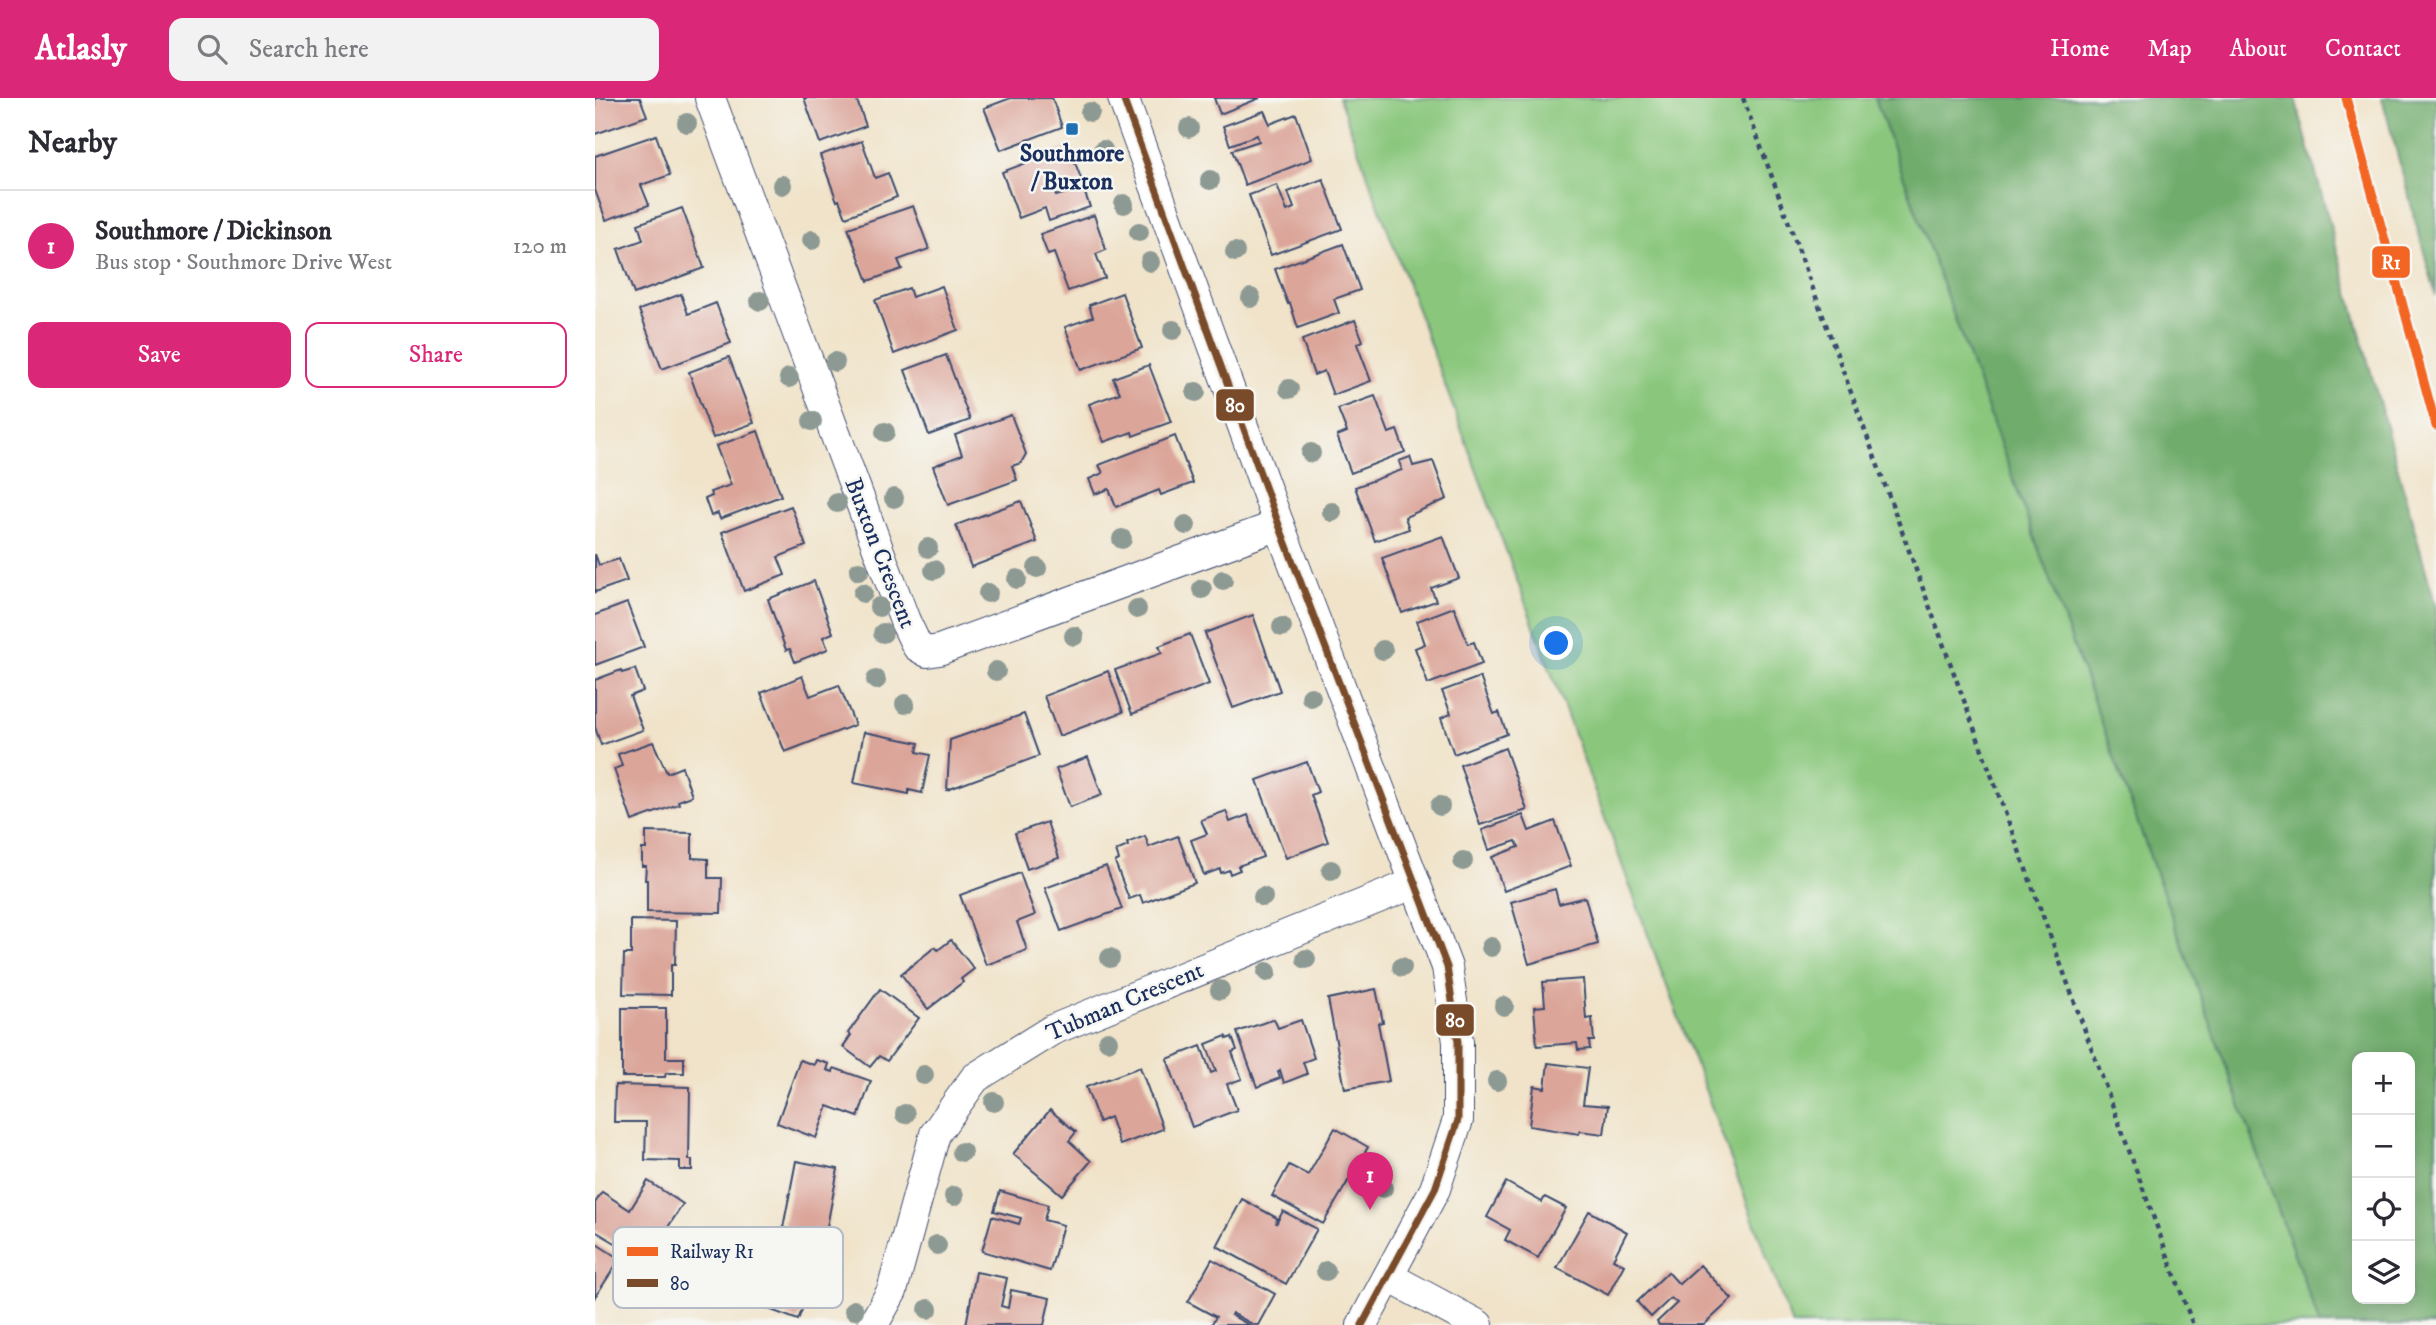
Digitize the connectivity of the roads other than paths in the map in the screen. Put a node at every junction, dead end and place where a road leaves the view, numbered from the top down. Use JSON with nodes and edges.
{"nodes":[{"id":1,"x":710,"y":98,"type":"edge"},
{"id":2,"x":1123,"y":98,"type":"edge"},
{"id":3,"x":1279,"y":525,"type":"junction"},
{"id":4,"x":1415,"y":883,"type":"junction"},
{"id":5,"x":1389,"y":1277,"type":"junction"},
{"id":6,"x":873,"y":1325,"type":"edge"},
{"id":7,"x":1362,"y":1325,"type":"edge"},
{"id":8,"x":1478,"y":1325,"type":"edge"}],
"edges":[{"from":1,"to":3,"type":"street","name":"Buxton Crescent"},
{"from":2,"to":3,"type":"street"},
{"from":3,"to":4,"type":"street"},
{"from":4,"to":5,"type":"street"},
{"from":4,"to":6,"type":"street","name":"Tubman Crescent"},
{"from":5,"to":7,"type":"street"},
{"from":5,"to":8,"type":"street"}]}
